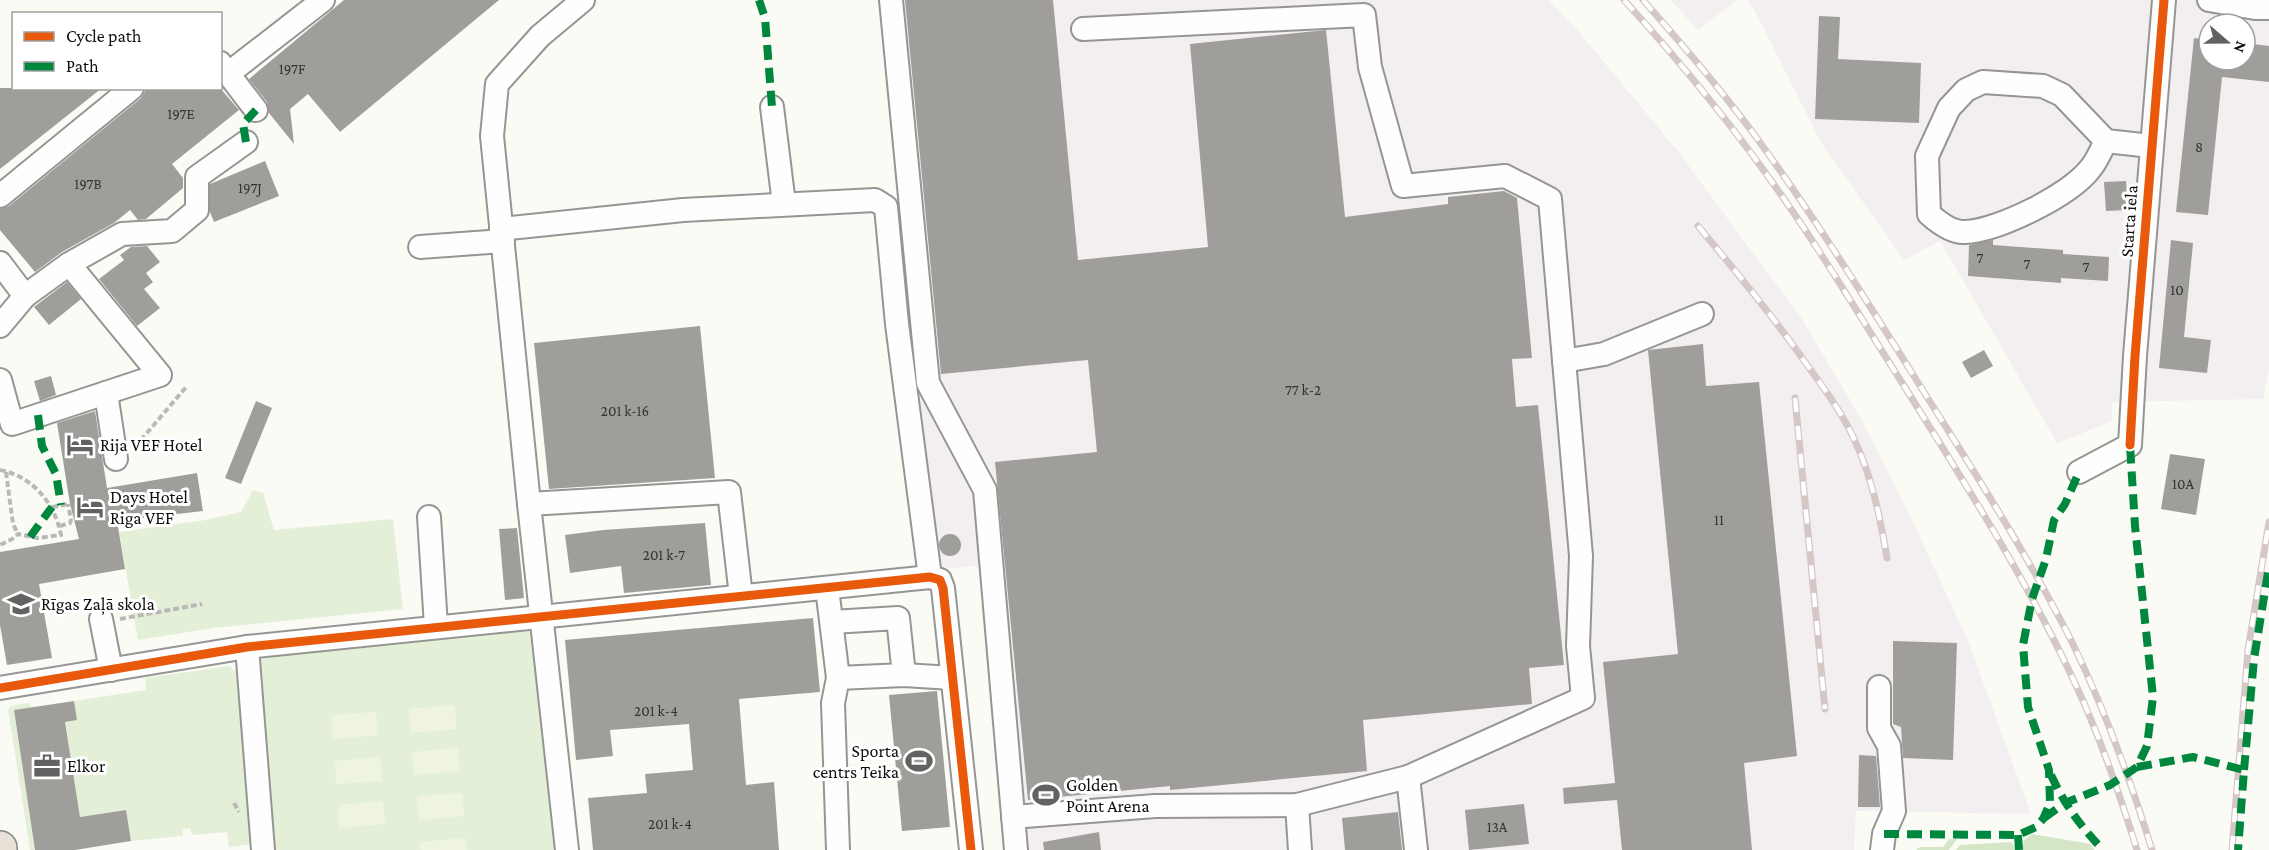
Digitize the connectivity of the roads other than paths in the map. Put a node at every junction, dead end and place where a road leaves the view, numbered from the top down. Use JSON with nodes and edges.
{"nodes":[{"id":1,"x":323,"y":0,"type":"edge"},
{"id":2,"x":583,"y":0,"type":"edge"},
{"id":3,"x":891,"y":0,"type":"edge"},
{"id":4,"x":2164,"y":0,"type":"edge"},
{"id":5,"x":2209,"y":0,"type":"edge"},
{"id":6,"x":2269,"y":8,"type":"edge"},
{"id":7,"x":1083,"y":29,"type":"dead end"},
{"id":8,"x":225,"y":68,"type":"edge"},
{"id":9,"x":130,"y":90,"type":"edge"},
{"id":10,"x":772,"y":107,"type":"dead end"},
{"id":11,"x":256,"y":110,"type":"dead end"},
{"id":12,"x":2106,"y":141,"type":"junction"},
{"id":13,"x":246,"y":142,"type":"dead end"},
{"id":14,"x":2151,"y":146,"type":"junction"},
{"id":15,"x":0,"y":196,"type":"edge"},
{"id":16,"x":784,"y":204,"type":"junction"},
{"id":17,"x":502,"y":235,"type":"junction"},
{"id":18,"x":420,"y":247,"type":"dead end"},
{"id":19,"x":0,"y":263,"type":"edge"},
{"id":20,"x":69,"y":264,"type":"junction"},
{"id":21,"x":25,"y":296,"type":"junction"},
{"id":22,"x":1702,"y":314,"type":"dead end"},
{"id":23,"x":0,"y":326,"type":"edge"},
{"id":24,"x":1564,"y":361,"type":"junction"},
{"id":25,"x":0,"y":380,"type":"edge"},
{"id":26,"x":106,"y":393,"type":"junction"},
{"id":27,"x":122,"y":457,"type":"road end"},
{"id":28,"x":2079,"y":472,"type":"dead end"},
{"id":29,"x":529,"y":504,"type":"junction"},
{"id":30,"x":429,"y":517,"type":"dead end"},
{"id":31,"x":930,"y":577,"type":"junction"},
{"id":32,"x":827,"y":588,"type":"junction"},
{"id":33,"x":741,"y":596,"type":"junction"},
{"id":34,"x":542,"y":616,"type":"junction"},
{"id":35,"x":102,"y":621,"type":"road end"},
{"id":36,"x":832,"y":622,"type":"junction"},
{"id":37,"x":436,"y":626,"type":"junction"},
{"id":38,"x":247,"y":647,"type":"junction"},
{"id":39,"x":111,"y":670,"type":"junction"},
{"id":40,"x":904,"y":675,"type":"junction"},
{"id":41,"x":838,"y":678,"type":"junction"},
{"id":42,"x":952,"y":678,"type":"junction"},
{"id":43,"x":1879,"y":687,"type":"dead end"},
{"id":44,"x":0,"y":688,"type":"edge"},
{"id":45,"x":1408,"y":777,"type":"junction"},
{"id":46,"x":1297,"y":805,"type":"junction"},
{"id":47,"x":1013,"y":817,"type":"junction"},
{"id":48,"x":263,"y":850,"type":"edge"},
{"id":49,"x":567,"y":850,"type":"edge"},
{"id":50,"x":838,"y":850,"type":"edge"},
{"id":51,"x":971,"y":850,"type":"edge"},
{"id":52,"x":1016,"y":850,"type":"edge"},
{"id":53,"x":1300,"y":850,"type":"edge"},
{"id":54,"x":1416,"y":850,"type":"edge"},
{"id":55,"x":1882,"y":850,"type":"edge"}],
"edges":[{"from":1,"to":8,"type":"street"},
{"from":2,"to":17,"type":"street"},
{"from":3,"to":47,"type":"street"},
{"from":4,"to":14,"type":"street","name":"Starta iela"},
{"from":5,"to":6,"type":"street"},
{"from":7,"to":24,"type":"street"},
{"from":8,"to":11,"type":"street"},
{"from":9,"to":15,"type":"street"},
{"from":10,"to":16,"type":"street"},
{"from":12,"to":12,"type":"street"},
{"from":12,"to":14,"type":"street"},
{"from":13,"to":20,"type":"street"},
{"from":14,"to":28,"type":"street","name":"Starta iela"},
{"from":16,"to":17,"type":"street"},
{"from":16,"to":31,"type":"street"},
{"from":17,"to":18,"type":"street"},
{"from":17,"to":29,"type":"street"},
{"from":19,"to":21,"type":"street"},
{"from":20,"to":21,"type":"street"},
{"from":20,"to":26,"type":"street"},
{"from":21,"to":23,"type":"street"},
{"from":22,"to":24,"type":"street"},
{"from":24,"to":45,"type":"street"},
{"from":25,"to":26,"type":"street"},
{"from":26,"to":27,"type":"street"},
{"from":29,"to":33,"type":"street"},
{"from":29,"to":34,"type":"street"},
{"from":30,"to":37,"type":"street"},
{"from":31,"to":32,"type":"street"},
{"from":31,"to":42,"type":"street"},
{"from":32,"to":33,"type":"street"},
{"from":32,"to":36,"type":"street"},
{"from":33,"to":34,"type":"street"},
{"from":34,"to":37,"type":"street"},
{"from":34,"to":49,"type":"street"},
{"from":35,"to":39,"type":"street"},
{"from":36,"to":40,"type":"street"},
{"from":36,"to":41,"type":"street"},
{"from":37,"to":38,"type":"street"},
{"from":38,"to":39,"type":"street"},
{"from":38,"to":48,"type":"street"},
{"from":39,"to":44,"type":"street"},
{"from":40,"to":41,"type":"street"},
{"from":40,"to":42,"type":"street"},
{"from":41,"to":50,"type":"street"},
{"from":42,"to":51,"type":"street"},
{"from":43,"to":55,"type":"street"},
{"from":45,"to":46,"type":"street"},
{"from":45,"to":54,"type":"street"},
{"from":46,"to":47,"type":"street"},
{"from":46,"to":53,"type":"street"},
{"from":47,"to":52,"type":"street"}]}
